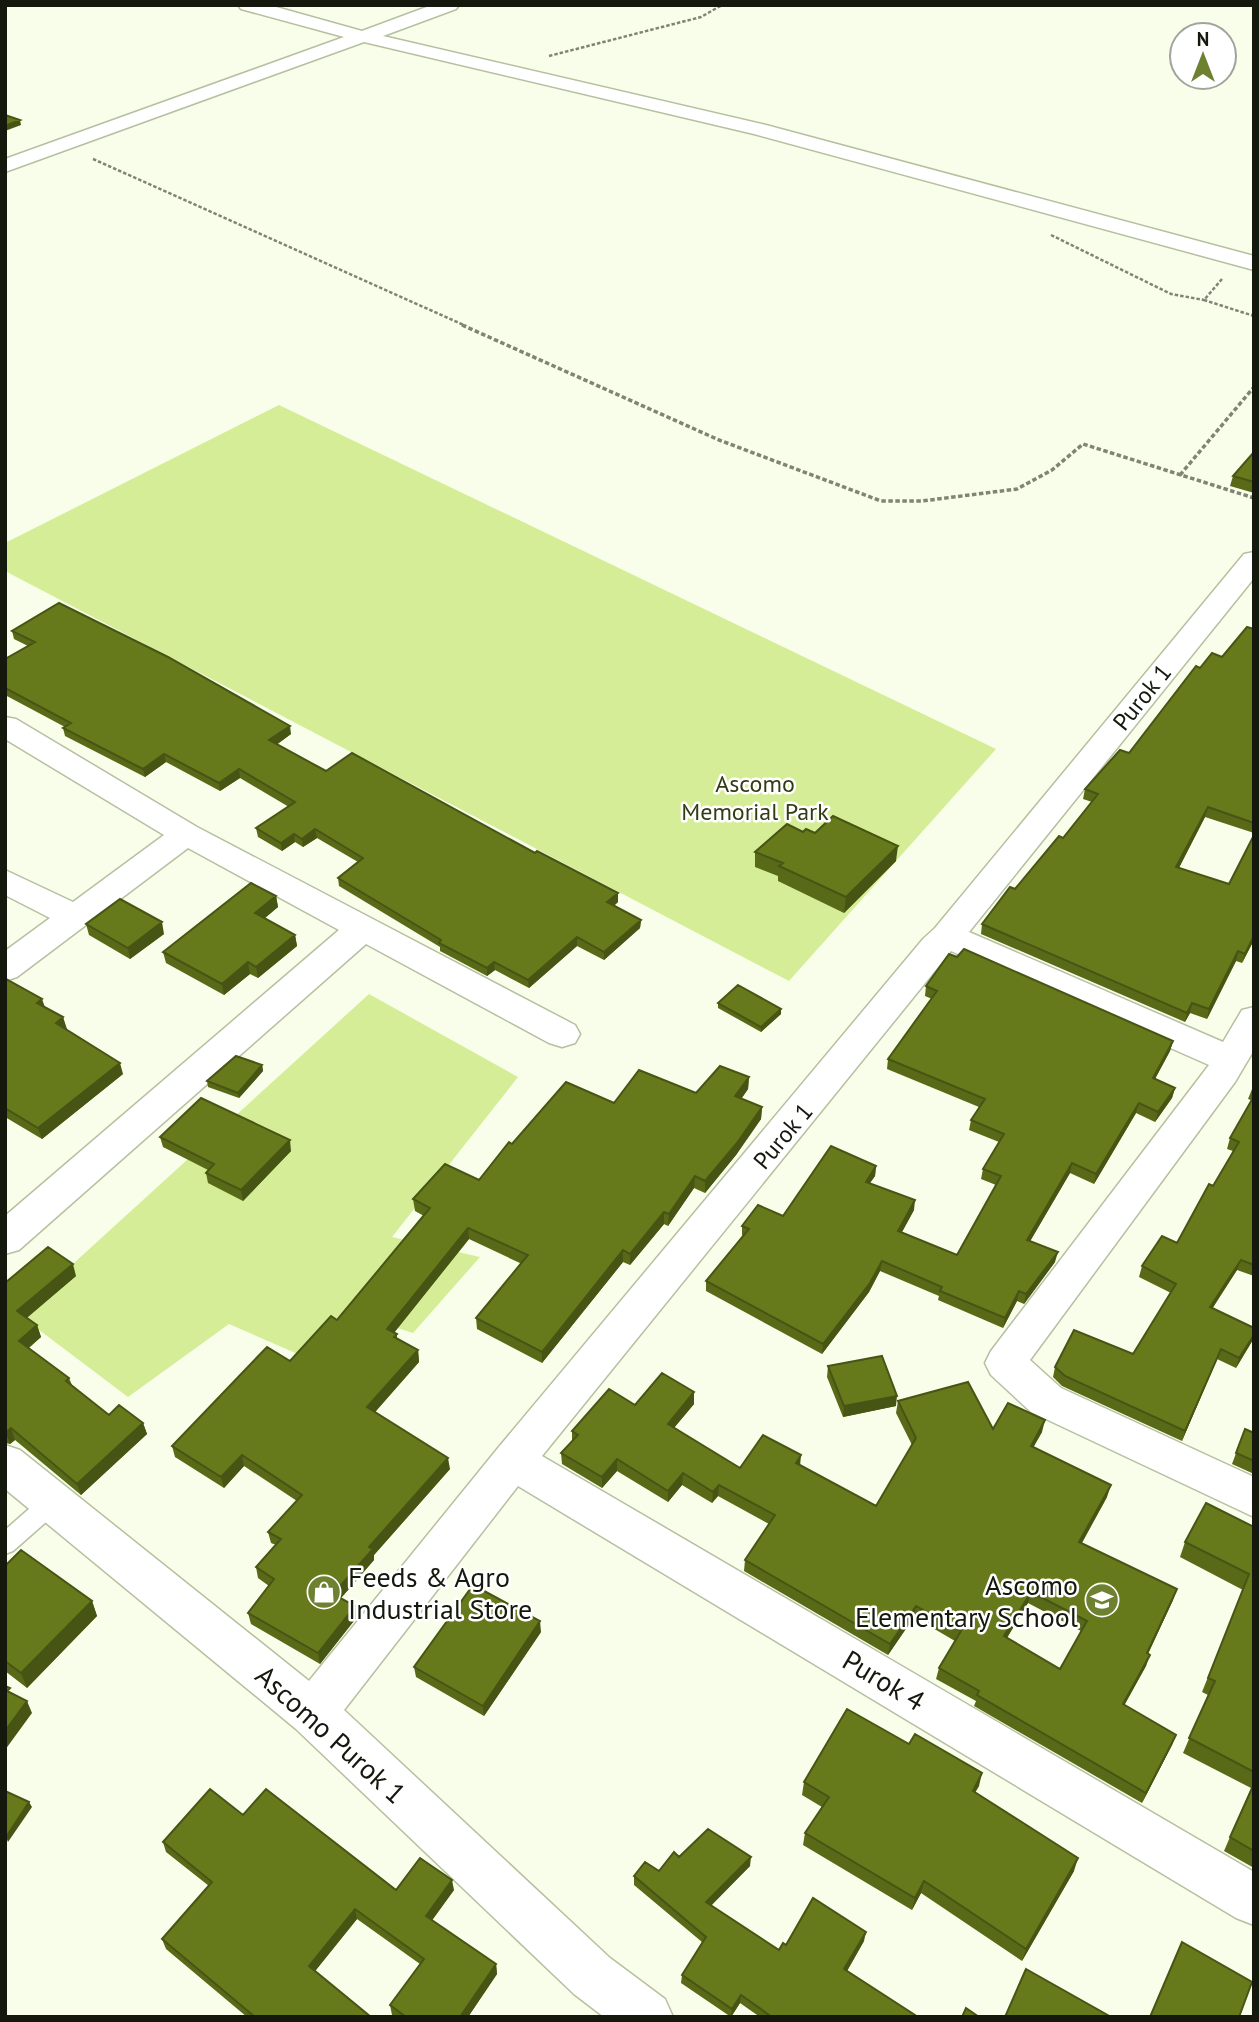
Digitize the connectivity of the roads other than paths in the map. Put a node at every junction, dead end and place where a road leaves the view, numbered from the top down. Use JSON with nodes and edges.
{"nodes":[{"id":1,"x":247,"y":5,"type":"edge"},
{"id":2,"x":450,"y":5,"type":"edge"},
{"id":3,"x":381,"y":8,"type":"dead end"},
{"id":4,"x":276,"y":9,"type":"edge"},
{"id":5,"x":416,"y":17,"type":"junction"},
{"id":6,"x":361,"y":36,"type":"junction"},
{"id":7,"x":5,"y":166,"type":"edge"},
{"id":8,"x":1247,"y":261,"type":"edge"},
{"id":9,"x":1254,"y":559,"type":"edge"},
{"id":10,"x":5,"y":726,"type":"edge"},
{"id":11,"x":186,"y":834,"type":"junction"},
{"id":12,"x":5,"y":881,"type":"edge"},
{"id":13,"x":75,"y":917,"type":"junction"},
{"id":14,"x":364,"y":927,"type":"junction"},
{"id":15,"x":947,"y":936,"type":"junction"},
{"id":16,"x":5,"y":969,"type":"edge"},
{"id":17,"x":1254,"y":1019,"type":"edge"},
{"id":18,"x":562,"y":1034,"type":"dead end"},
{"id":19,"x":1229,"y":1059,"type":"junction"},
{"id":20,"x":5,"y":1239,"type":"edge"},
{"id":21,"x":513,"y":1461,"type":"junction"},
{"id":22,"x":5,"y":1463,"type":"edge"},
{"id":23,"x":1254,"y":1498,"type":"edge"},
{"id":24,"x":54,"y":1501,"type":"junction"},
{"id":25,"x":5,"y":1544,"type":"edge"},
{"id":26,"x":313,"y":1713,"type":"junction"},
{"id":27,"x":1254,"y":1900,"type":"edge"},
{"id":28,"x":647,"y":2017,"type":"edge"}],
"edges":[{"from":1,"to":4,"type":"street"},
{"from":2,"to":5,"type":"street"},
{"from":3,"to":5,"type":"street"},
{"from":4,"to":6,"type":"street"},
{"from":5,"to":6,"type":"street"},
{"from":6,"to":7,"type":"street"},
{"from":6,"to":8,"type":"street"},
{"from":9,"to":15,"type":"street","name":"Purok 1"},
{"from":10,"to":11,"type":"street"},
{"from":11,"to":13,"type":"street"},
{"from":11,"to":14,"type":"street"},
{"from":12,"to":13,"type":"street"},
{"from":13,"to":16,"type":"street"},
{"from":14,"to":18,"type":"street"},
{"from":14,"to":20,"type":"street"},
{"from":15,"to":19,"type":"street"},
{"from":15,"to":21,"type":"street","name":"Purok 1"},
{"from":17,"to":19,"type":"street"},
{"from":19,"to":23,"type":"street"},
{"from":21,"to":26,"type":"street","name":"Purok 1"},
{"from":21,"to":27,"type":"street","name":"Purok 4"},
{"from":22,"to":24,"type":"street","name":"Ascomo Purok 1"},
{"from":24,"to":25,"type":"lane"},
{"from":24,"to":26,"type":"street","name":"Ascomo Purok 1"},
{"from":26,"to":28,"type":"street","name":"Ascomo Purok 1"}]}
